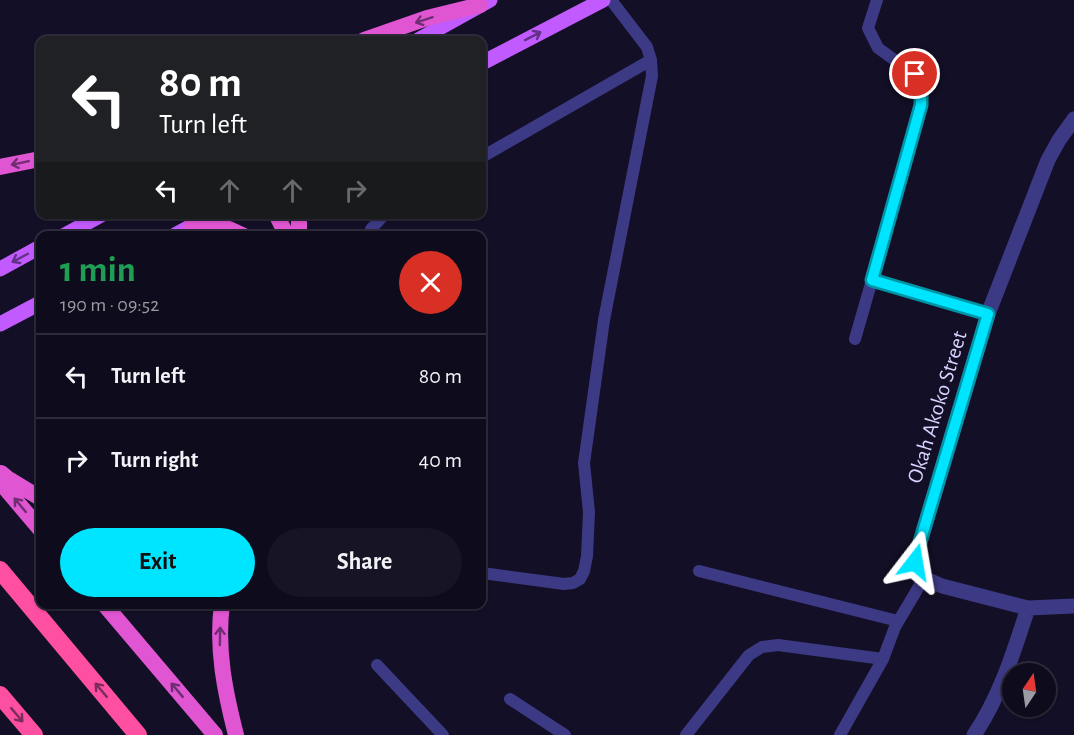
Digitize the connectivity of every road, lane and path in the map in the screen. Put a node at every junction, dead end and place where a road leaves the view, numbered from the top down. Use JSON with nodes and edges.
{"nodes":[{"id":1,"x":603,"y":0,"type":"edge"},
{"id":2,"x":611,"y":0,"type":"edge"},
{"id":3,"x":877,"y":0,"type":"edge"},
{"id":4,"x":485,"y":3,"type":"edge"},
{"id":5,"x":375,"y":36,"type":"edge"},
{"id":6,"x":425,"y":36,"type":"edge"},
{"id":7,"x":651,"y":60,"type":"junction"},
{"id":8,"x":486,"y":61,"type":"edge"},
{"id":9,"x":1074,"y":119,"type":"edge"},
{"id":10,"x":486,"y":155,"type":"edge"},
{"id":11,"x":36,"y":160,"type":"edge"},
{"id":12,"x":0,"y":167,"type":"edge"},
{"id":13,"x":94,"y":219,"type":"edge"},
{"id":14,"x":205,"y":219,"type":"edge"},
{"id":15,"x":380,"y":219,"type":"edge"},
{"id":16,"x":191,"y":227,"type":"junction"},
{"id":17,"x":72,"y":231,"type":"edge"},
{"id":18,"x":183,"y":231,"type":"edge"},
{"id":19,"x":233,"y":231,"type":"edge"},
{"id":20,"x":371,"y":231,"type":"edge"},
{"id":21,"x":36,"y":249,"type":"edge"},
{"id":22,"x":0,"y":269,"type":"edge"},
{"id":23,"x":872,"y":280,"type":"junction"},
{"id":24,"x":36,"y":305,"type":"edge"},
{"id":25,"x":988,"y":314,"type":"junction"},
{"id":26,"x":0,"y":324,"type":"edge"},
{"id":27,"x":855,"y":339,"type":"dead end"},
{"id":28,"x":0,"y":472,"type":"edge"},
{"id":29,"x":0,"y":482,"type":"edge"},
{"id":30,"x":36,"y":496,"type":"edge"},
{"id":31,"x":36,"y":524,"type":"edge"},
{"id":32,"x":0,"y":570,"type":"edge"},
{"id":33,"x":699,"y":571,"type":"dead end"},
{"id":34,"x":486,"y":574,"type":"edge"},
{"id":35,"x":924,"y":578,"type":"junction"},
{"id":36,"x":1074,"y":606,"type":"edge"},
{"id":37,"x":1028,"y":608,"type":"junction"},
{"id":38,"x":108,"y":609,"type":"edge"},
{"id":39,"x":222,"y":609,"type":"edge"},
{"id":40,"x":898,"y":621,"type":"junction"},
{"id":41,"x":883,"y":659,"type":"junction"},
{"id":42,"x":377,"y":664,"type":"dead end"},
{"id":43,"x":0,"y":695,"type":"edge"},
{"id":44,"x":510,"y":699,"type":"dead end"},
{"id":45,"x":33,"y":735,"type":"edge"},
{"id":46,"x":138,"y":735,"type":"edge"},
{"id":47,"x":215,"y":735,"type":"edge"},
{"id":48,"x":236,"y":735,"type":"edge"},
{"id":49,"x":443,"y":735,"type":"edge"},
{"id":50,"x":565,"y":735,"type":"edge"},
{"id":51,"x":686,"y":735,"type":"edge"},
{"id":52,"x":840,"y":735,"type":"edge"},
{"id":53,"x":974,"y":735,"type":"edge"}],
"edges":[{"from":8,"to":1,"type":"main road","one_way":true},
{"from":2,"to":7,"type":"lane"},
{"from":3,"to":23,"type":"lane"},
{"from":4,"to":5,"type":"highway","one_way":true},
{"from":4,"to":6,"type":"main road"},
{"from":7,"to":10,"type":"lane"},
{"from":7,"to":34,"type":"lane"},
{"from":9,"to":25,"type":"street","name":"Okah Akoko Street"},
{"from":11,"to":12,"type":"highway","one_way":true},
{"from":13,"to":17,"type":"main road"},
{"from":14,"to":16,"type":"main road"},
{"from":15,"to":20,"type":"lane"},
{"from":16,"to":18,"type":"main road"},
{"from":16,"to":19,"type":"highway"},
{"from":21,"to":22,"type":"main road","one_way":true},
{"from":23,"to":25,"type":"lane"},
{"from":23,"to":27,"type":"lane"},
{"from":24,"to":26,"type":"main road"},
{"from":25,"to":35,"type":"street","name":"Okah Akoko Street"},
{"from":28,"to":30,"type":"highway"},
{"from":31,"to":29,"type":"highway","one_way":true},
{"from":46,"to":32,"type":"highway","one_way":true},
{"from":33,"to":40,"type":"lane"},
{"from":35,"to":37,"type":"street"},
{"from":35,"to":40,"type":"lane"},
{"from":36,"to":37,"type":"street"},
{"from":37,"to":53,"type":"street"},
{"from":47,"to":38,"type":"highway","one_way":true},
{"from":48,"to":39,"type":"highway","one_way":true},
{"from":40,"to":41,"type":"lane"},
{"from":41,"to":51,"type":"lane"},
{"from":41,"to":52,"type":"lane"},
{"from":42,"to":49,"type":"lane"},
{"from":43,"to":45,"type":"highway","one_way":true},
{"from":44,"to":50,"type":"lane"}]}
